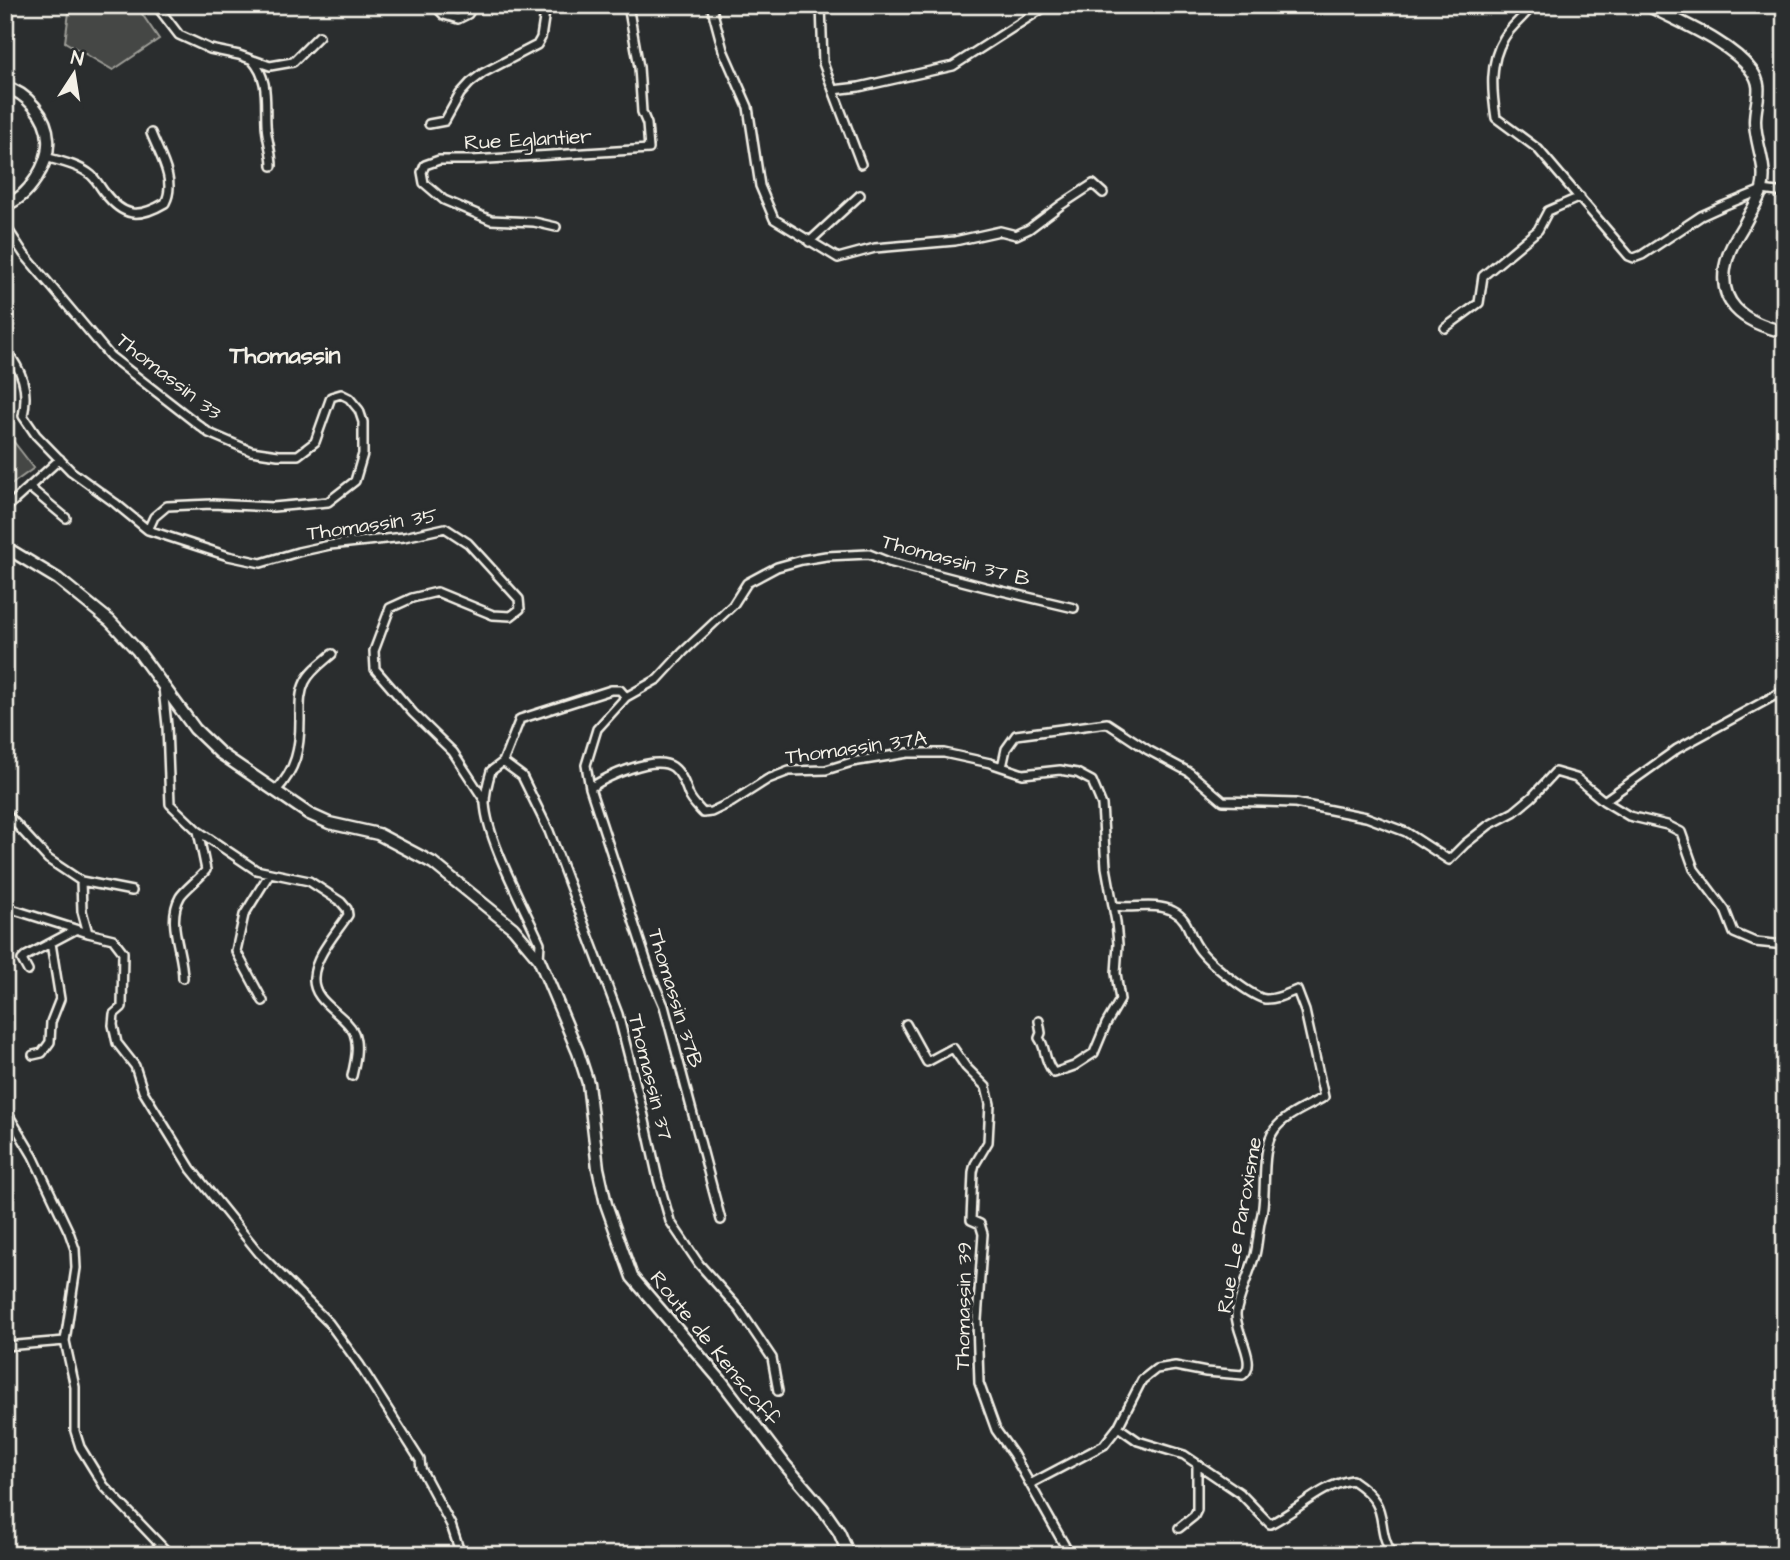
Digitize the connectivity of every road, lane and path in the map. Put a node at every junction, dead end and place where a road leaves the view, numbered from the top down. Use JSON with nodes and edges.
{"nodes":[{"id":1,"x":156,"y":5,"type":"edge"},
{"id":2,"x":434,"y":5,"type":"edge"},
{"id":3,"x":474,"y":5,"type":"edge"},
{"id":4,"x":546,"y":5,"type":"edge"},
{"id":5,"x":628,"y":5,"type":"edge"},
{"id":6,"x":711,"y":5,"type":"edge"},
{"id":7,"x":821,"y":5,"type":"edge"},
{"id":8,"x":1048,"y":5,"type":"edge"},
{"id":9,"x":1533,"y":5,"type":"edge"},
{"id":10,"x":1647,"y":5,"type":"edge"},
{"id":11,"x":319,"y":36,"type":"dead end"},
{"id":12,"x":252,"y":59,"type":"junction"},
{"id":13,"x":5,"y":87,"type":"edge"},
{"id":14,"x":833,"y":90,"type":"junction"},
{"id":15,"x":429,"y":124,"type":"dead end"},
{"id":16,"x":151,"y":133,"type":"dead end"},
{"id":17,"x":45,"y":157,"type":"junction"},
{"id":18,"x":861,"y":164,"type":"dead end"},
{"id":19,"x":272,"y":166,"type":"dead end"},
{"id":20,"x":1762,"y":190,"type":"junction"},
{"id":21,"x":1103,"y":193,"type":"dead end"},
{"id":22,"x":1785,"y":193,"type":"edge"},
{"id":23,"x":860,"y":195,"type":"dead end"},
{"id":24,"x":1580,"y":197,"type":"junction"},
{"id":25,"x":5,"y":205,"type":"edge"},
{"id":26,"x":5,"y":225,"type":"edge"},
{"id":27,"x":556,"y":228,"type":"dead end"},
{"id":28,"x":809,"y":242,"type":"junction"},
{"id":29,"x":1445,"y":328,"type":"dead end"},
{"id":30,"x":1785,"y":332,"type":"edge"},
{"id":31,"x":5,"y":348,"type":"edge"},
{"id":32,"x":60,"y":459,"type":"junction"},
{"id":33,"x":29,"y":487,"type":"junction"},
{"id":34,"x":5,"y":509,"type":"edge"},
{"id":35,"x":66,"y":518,"type":"dead end"},
{"id":36,"x":148,"y":530,"type":"junction"},
{"id":37,"x":5,"y":547,"type":"edge"},
{"id":38,"x":1074,"y":608,"type":"dead end"},
{"id":39,"x":331,"y":654,"type":"dead end"},
{"id":40,"x":162,"y":683,"type":"junction"},
{"id":41,"x":1785,"y":691,"type":"edge"},
{"id":42,"x":626,"y":696,"type":"junction"},
{"id":43,"x":503,"y":762,"type":"junction"},
{"id":44,"x":1002,"y":767,"type":"junction"},
{"id":45,"x":590,"y":788,"type":"junction"},
{"id":46,"x":276,"y":791,"type":"junction"},
{"id":47,"x":1604,"y":801,"type":"junction"},
{"id":48,"x":485,"y":802,"type":"junction"},
{"id":49,"x":5,"y":812,"type":"edge"},
{"id":50,"x":198,"y":831,"type":"junction"},
{"id":51,"x":270,"y":873,"type":"junction"},
{"id":52,"x":82,"y":881,"type":"junction"},
{"id":53,"x":132,"y":891,"type":"dead end"},
{"id":54,"x":1114,"y":906,"type":"junction"},
{"id":55,"x":5,"y":907,"type":"edge"},
{"id":56,"x":75,"y":930,"type":"junction"},
{"id":57,"x":88,"y":933,"type":"junction"},
{"id":58,"x":51,"y":943,"type":"junction"},
{"id":59,"x":1785,"y":945,"type":"edge"},
{"id":60,"x":539,"y":959,"type":"junction"},
{"id":61,"x":28,"y":971,"type":"dead end"},
{"id":62,"x":183,"y":978,"type":"dead end"},
{"id":63,"x":262,"y":1001,"type":"dead end"},
{"id":64,"x":1039,"y":1021,"type":"dead end"},
{"id":65,"x":906,"y":1024,"type":"dead end"},
{"id":66,"x":33,"y":1055,"type":"dead end"},
{"id":67,"x":352,"y":1076,"type":"dead end"},
{"id":68,"x":5,"y":1109,"type":"edge"},
{"id":69,"x":721,"y":1220,"type":"dead end"},
{"id":70,"x":65,"y":1341,"type":"junction"},
{"id":71,"x":5,"y":1346,"type":"edge"},
{"id":72,"x":778,"y":1391,"type":"dead end"},
{"id":73,"x":1118,"y":1427,"type":"junction"},
{"id":74,"x":1197,"y":1465,"type":"junction"},
{"id":75,"x":1030,"y":1484,"type":"junction"},
{"id":76,"x":1179,"y":1528,"type":"dead end"},
{"id":77,"x":170,"y":1555,"type":"edge"},
{"id":78,"x":461,"y":1555,"type":"edge"},
{"id":79,"x":849,"y":1555,"type":"edge"},
{"id":80,"x":1070,"y":1555,"type":"edge"},
{"id":81,"x":1392,"y":1555,"type":"edge"}],
"edges":[{"from":1,"to":12,"type":"street"},
{"from":2,"to":3,"type":"street"},
{"from":4,"to":15,"type":"street"},
{"from":5,"to":27,"type":"street","name":"Rue Eglantier"},
{"from":6,"to":28,"type":"street"},
{"from":7,"to":14,"type":"street"},
{"from":8,"to":14,"type":"street"},
{"from":9,"to":24,"type":"street"},
{"from":10,"to":20,"type":"main road"},
{"from":11,"to":12,"type":"street"},
{"from":12,"to":19,"type":"street"},
{"from":13,"to":17,"type":"main road"},
{"from":14,"to":18,"type":"street"},
{"from":16,"to":17,"type":"street"},
{"from":17,"to":25,"type":"main road"},
{"from":20,"to":22,"type":"street"},
{"from":20,"to":24,"type":"street"},
{"from":20,"to":30,"type":"main road"},
{"from":21,"to":28,"type":"street"},
{"from":23,"to":28,"type":"street"},
{"from":24,"to":29,"type":"street"},
{"from":26,"to":36,"type":"street","name":"Thomassin 33"},
{"from":31,"to":32,"type":"street","name":"Thomassin 35"},
{"from":32,"to":33,"type":"street"},
{"from":32,"to":36,"type":"street","name":"Thomassin 35"},
{"from":33,"to":34,"type":"street"},
{"from":33,"to":35,"type":"street"},
{"from":36,"to":48,"type":"street","name":"Thomassin 35"},
{"from":37,"to":40,"type":"main road","name":"Route de Kenscoff"},
{"from":38,"to":42,"type":"street","name":"Thomassin 37 B"},
{"from":39,"to":46,"type":"street"},
{"from":40,"to":46,"type":"main road","name":"Route de Kenscoff"},
{"from":40,"to":50,"type":"street"},
{"from":41,"to":47,"type":"street"},
{"from":42,"to":43,"type":"street","name":"Thomassin 37 B"},
{"from":42,"to":45,"type":"street"},
{"from":43,"to":48,"type":"street","name":"Thomassin 37 B"},
{"from":43,"to":72,"type":"street","name":"Thomassin 37"},
{"from":44,"to":45,"type":"street","name":"Thomassin 37A"},
{"from":44,"to":47,"type":"street"},
{"from":44,"to":54,"type":"street"},
{"from":45,"to":69,"type":"street","name":"Thomassin 37B"},
{"from":46,"to":60,"type":"main road","name":"Route de Kenscoff"},
{"from":47,"to":59,"type":"street"},
{"from":48,"to":60,"type":"street","name":"Thomassin 37 B"},
{"from":49,"to":52,"type":"street"},
{"from":50,"to":51,"type":"street"},
{"from":50,"to":62,"type":"street"},
{"from":51,"to":63,"type":"street"},
{"from":51,"to":67,"type":"street"},
{"from":52,"to":53,"type":"street"},
{"from":52,"to":57,"type":"street"},
{"from":54,"to":64,"type":"street"},
{"from":54,"to":73,"type":"street","name":"Rue Le Paroxisme"},
{"from":55,"to":56,"type":"street"},
{"from":56,"to":57,"type":"street"},
{"from":56,"to":58,"type":"street"},
{"from":57,"to":78,"type":"street"},
{"from":58,"to":61,"type":"street"},
{"from":58,"to":66,"type":"street"},
{"from":60,"to":79,"type":"main road","name":"Route de Kenscoff"},
{"from":65,"to":75,"type":"street","name":"Thomassin 39"},
{"from":68,"to":70,"type":"street"},
{"from":70,"to":71,"type":"street"},
{"from":70,"to":77,"type":"street"},
{"from":73,"to":74,"type":"street"},
{"from":73,"to":75,"type":"street"},
{"from":74,"to":76,"type":"street"},
{"from":74,"to":81,"type":"street"},
{"from":75,"to":80,"type":"street","name":"Thomassin 39"}]}
